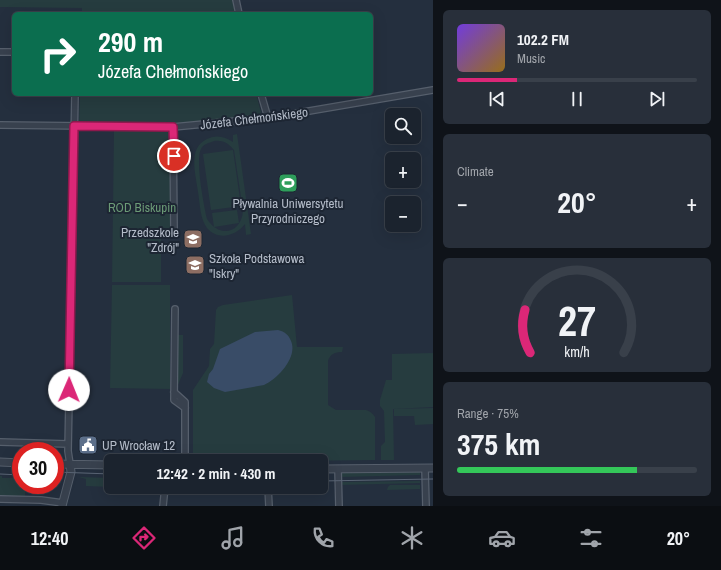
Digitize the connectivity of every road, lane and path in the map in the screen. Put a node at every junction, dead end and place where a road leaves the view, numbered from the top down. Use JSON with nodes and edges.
{"nodes":[{"id":1,"x":236,"y":0,"type":"edge"},
{"id":2,"x":239,"y":12,"type":"edge"},
{"id":3,"x":0,"y":52,"type":"edge"},
{"id":4,"x":12,"y":52,"type":"edge"},
{"id":5,"x":433,"y":90,"type":"edge"},
{"id":6,"x":75,"y":96,"type":"edge"},
{"id":7,"x":262,"y":96,"type":"edge"},
{"id":8,"x":268,"y":118,"type":"junction"},
{"id":9,"x":0,"y":125,"type":"edge"},
{"id":10,"x":74,"y":126,"type":"junction"},
{"id":11,"x":173,"y":127,"type":"junction"},
{"id":12,"x":174,"y":229,"type":"dead end"},
{"id":13,"x":175,"y":309,"type":"dead end"},
{"id":14,"x":0,"y":442,"type":"edge"},
{"id":15,"x":68,"y":444,"type":"junction"},
{"id":16,"x":185,"y":454,"type":"edge"},
{"id":17,"x":0,"y":462,"type":"edge"},
{"id":18,"x":12,"y":463,"type":"edge"},
{"id":19,"x":64,"y":464,"type":"edge"},
{"id":20,"x":70,"y":464,"type":"junction"},
{"id":21,"x":104,"y":465,"type":"edge"},
{"id":22,"x":424,"y":468,"type":"junction"},
{"id":23,"x":433,"y":468,"type":"edge"},
{"id":24,"x":328,"y":469,"type":"edge"},
{"id":25,"x":338,"y":469,"type":"junction"},
{"id":26,"x":164,"y":494,"type":"edge"},
{"id":27,"x":268,"y":494,"type":"edge"},
{"id":28,"x":0,"y":499,"type":"edge"},
{"id":29,"x":63,"y":504,"type":"edge"},
{"id":30,"x":163,"y":506,"type":"edge"},
{"id":31,"x":269,"y":506,"type":"edge"},
{"id":32,"x":339,"y":506,"type":"edge"},
{"id":33,"x":426,"y":506,"type":"edge"}],
"edges":[{"from":1,"to":2,"type":"street"},
{"from":3,"to":4,"type":"street"},
{"from":5,"to":8,"type":"street","name":"Józefa Chełmońskiego"},
{"from":6,"to":10,"type":"street"},
{"from":7,"to":8,"type":"street"},
{"from":8,"to":11,"type":"street","name":"Józefa Chełmońskiego"},
{"from":9,"to":10,"type":"street","name":"Józefa Chełmońskiego"},
{"from":10,"to":11,"type":"street","name":"Józefa Chełmońskiego"},
{"from":10,"to":15,"type":"street"},
{"from":11,"to":12,"type":"street"},
{"from":13,"to":16,"type":"street"},
{"from":14,"to":15,"type":"street"},
{"from":15,"to":20,"type":"street"},
{"from":17,"to":18,"type":"street"},
{"from":19,"to":20,"type":"street"},
{"from":20,"to":21,"type":"street"},
{"from":20,"to":29,"type":"street"},
{"from":22,"to":23,"type":"street"},
{"from":22,"to":25,"type":"street"},
{"from":22,"to":33,"type":"street"},
{"from":24,"to":25,"type":"street"},
{"from":25,"to":32,"type":"street"},
{"from":26,"to":30,"type":"street"},
{"from":27,"to":31,"type":"street"},
{"from":28,"to":29,"type":"street"}]}
